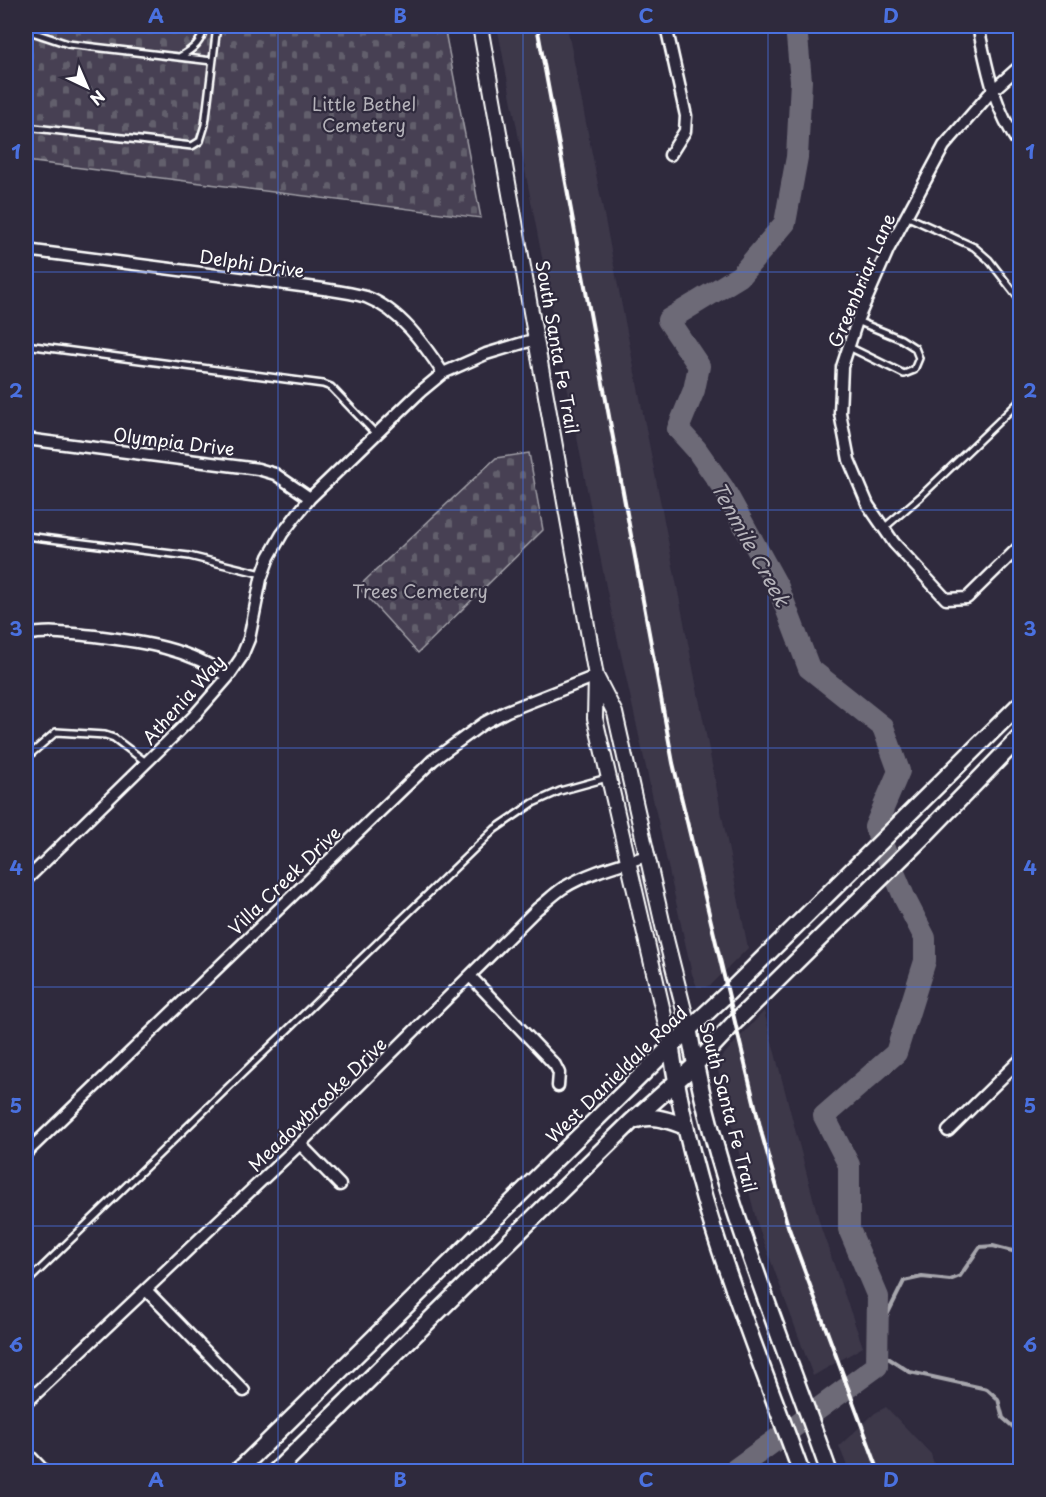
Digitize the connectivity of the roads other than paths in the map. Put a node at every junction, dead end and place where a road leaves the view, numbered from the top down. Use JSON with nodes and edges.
{"nodes":[{"id":1,"x":205,"y":26,"type":"edge"},
{"id":2,"x":217,"y":26,"type":"edge"},
{"id":3,"x":480,"y":26,"type":"edge"},
{"id":4,"x":666,"y":26,"type":"edge"},
{"id":5,"x":978,"y":26,"type":"edge"},
{"id":6,"x":26,"y":30,"type":"edge"},
{"id":7,"x":181,"y":56,"type":"junction"},
{"id":8,"x":212,"y":62,"type":"junction"},
{"id":9,"x":1020,"y":66,"type":"edge"},
{"id":10,"x":992,"y":91,"type":"junction"},
{"id":11,"x":26,"y":127,"type":"edge"},
{"id":12,"x":1020,"y":146,"type":"edge"},
{"id":13,"x":670,"y":155,"type":"dead end"},
{"id":14,"x":906,"y":216,"type":"junction"},
{"id":15,"x":26,"y":249,"type":"edge"},
{"id":16,"x":1020,"y":300,"type":"edge"},
{"id":17,"x":857,"y":321,"type":"junction"},
{"id":18,"x":536,"y":339,"type":"junction"},
{"id":19,"x":26,"y":345,"type":"edge"},
{"id":20,"x":848,"y":347,"type":"junction"},
{"id":21,"x":443,"y":373,"type":"junction"},
{"id":22,"x":1020,"y":400,"type":"edge"},
{"id":23,"x":376,"y":434,"type":"junction"},
{"id":24,"x":26,"y":439,"type":"edge"},
{"id":25,"x":310,"y":498,"type":"junction"},
{"id":26,"x":884,"y":528,"type":"junction"},
{"id":27,"x":26,"y":536,"type":"edge"},
{"id":28,"x":1020,"y":546,"type":"edge"},
{"id":29,"x":262,"y":574,"type":"junction"},
{"id":30,"x":26,"y":635,"type":"edge"},
{"id":31,"x":596,"y":676,"type":"junction"},
{"id":32,"x":228,"y":677,"type":"junction"},
{"id":33,"x":1020,"y":704,"type":"edge"},
{"id":34,"x":1020,"y":737,"type":"edge"},
{"id":35,"x":26,"y":758,"type":"edge"},
{"id":36,"x":147,"y":763,"type":"junction"},
{"id":37,"x":628,"y":772,"type":"junction"},
{"id":38,"x":609,"y":777,"type":"junction"},
{"id":39,"x":647,"y":856,"type":"junction"},
{"id":40,"x":629,"y":862,"type":"junction"},
{"id":41,"x":26,"y":880,"type":"edge"},
{"id":42,"x":471,"y":977,"type":"junction"},
{"id":43,"x":689,"y":1030,"type":"junction"},
{"id":44,"x":670,"y":1046,"type":"junction"},
{"id":45,"x":1020,"y":1060,"type":"edge"},
{"id":46,"x":695,"y":1065,"type":"junction"},
{"id":47,"x":676,"y":1083,"type":"junction"},
{"id":48,"x":558,"y":1086,"type":"dead end"},
{"id":49,"x":632,"y":1121,"type":"junction"},
{"id":50,"x":684,"y":1126,"type":"junction"},
{"id":51,"x":948,"y":1131,"type":"dead end"},
{"id":52,"x":300,"y":1144,"type":"junction"},
{"id":53,"x":26,"y":1153,"type":"edge"},
{"id":54,"x":340,"y":1185,"type":"dead end"},
{"id":55,"x":753,"y":1263,"type":"junction"},
{"id":56,"x":726,"y":1269,"type":"junction"},
{"id":57,"x":26,"y":1283,"type":"edge"},
{"id":58,"x":146,"y":1290,"type":"junction"},
{"id":59,"x":406,"y":1307,"type":"junction"},
{"id":60,"x":424,"y":1327,"type":"junction"},
{"id":61,"x":243,"y":1391,"type":"dead end"},
{"id":62,"x":26,"y":1403,"type":"edge"},
{"id":63,"x":26,"y":1452,"type":"edge"},
{"id":64,"x":827,"y":1466,"type":"edge"},
{"id":65,"x":45,"y":1472,"type":"edge"},
{"id":66,"x":237,"y":1472,"type":"edge"},
{"id":67,"x":275,"y":1472,"type":"edge"},
{"id":68,"x":801,"y":1472,"type":"edge"}],
"edges":[{"from":1,"to":7,"type":"lane"},
{"from":2,"to":8,"type":"lane"},
{"from":3,"to":18,"type":"street","name":"South Santa Fe Trail"},
{"from":4,"to":13,"type":"street"},
{"from":5,"to":10,"type":"street"},
{"from":6,"to":7,"type":"lane"},
{"from":7,"to":8,"type":"lane"},
{"from":8,"to":11,"type":"lane"},
{"from":9,"to":10,"type":"street","name":"Greenbriar Lane"},
{"from":10,"to":12,"type":"street"},
{"from":10,"to":14,"type":"street","name":"Greenbriar Lane"},
{"from":14,"to":16,"type":"lane"},
{"from":14,"to":17,"type":"street","name":"Greenbriar Lane"},
{"from":15,"to":21,"type":"street","name":"Delphi Drive"},
{"from":17,"to":20,"type":"street","name":"Greenbriar Lane"},
{"from":17,"to":20,"type":"lane"},
{"from":18,"to":21,"type":"street","name":"Athenia Way"},
{"from":18,"to":31,"type":"street","name":"South Santa Fe Trail"},
{"from":19,"to":23,"type":"lane"},
{"from":20,"to":26,"type":"street","name":"Greenbriar Lane"},
{"from":21,"to":23,"type":"street","name":"Athenia Way"},
{"from":22,"to":26,"type":"lane"},
{"from":23,"to":25,"type":"street","name":"Athenia Way"},
{"from":24,"to":25,"type":"street","name":"Olympia Drive"},
{"from":25,"to":29,"type":"street","name":"Athenia Way"},
{"from":26,"to":28,"type":"street","name":"Greenbriar Lane"},
{"from":27,"to":29,"type":"lane"},
{"from":29,"to":32,"type":"street","name":"Athenia Way"},
{"from":30,"to":32,"type":"street"},
{"from":31,"to":37,"type":"street","name":"South Santa Fe Trail"},
{"from":31,"to":38,"type":"street","name":"South Santa Fe Trail"},
{"from":31,"to":53,"type":"street","name":"Villa Creek Drive"},
{"from":32,"to":36,"type":"street","name":"Athenia Way"},
{"from":33,"to":43,"type":"main road","name":"West Danieldale Road"},
{"from":34,"to":46,"type":"main road"},
{"from":35,"to":36,"type":"lane"},
{"from":36,"to":41,"type":"street","name":"Athenia Way"},
{"from":37,"to":38,"type":"street"},
{"from":37,"to":39,"type":"street","name":"South Santa Fe Trail"},
{"from":38,"to":40,"type":"street","name":"South Santa Fe Trail"},
{"from":38,"to":57,"type":"lane"},
{"from":39,"to":40,"type":"street","name":"Meadowbrooke Drive"},
{"from":39,"to":43,"type":"street","name":"South Santa Fe Trail"},
{"from":40,"to":42,"type":"street","name":"Meadowbrooke Drive"},
{"from":40,"to":44,"type":"street","name":"South Santa Fe Trail"},
{"from":42,"to":48,"type":"street"},
{"from":42,"to":52,"type":"street","name":"Meadowbrooke Drive"},
{"from":43,"to":44,"type":"main road","name":"West Danieldale Road"},
{"from":43,"to":46,"type":"main road","name":"South Santa Fe Trail"},
{"from":44,"to":47,"type":"main road","name":"South Santa Fe Trail"},
{"from":44,"to":59,"type":"main road","name":"West Danieldale Road"},
{"from":45,"to":51,"type":"street"},
{"from":46,"to":47,"type":"main road"},
{"from":46,"to":55,"type":"main road","name":"South Santa Fe Trail"},
{"from":47,"to":49,"type":"main road"},
{"from":47,"to":50,"type":"main road","name":"South Santa Fe Trail"},
{"from":49,"to":50,"type":"main road"},
{"from":49,"to":60,"type":"main road"},
{"from":50,"to":56,"type":"main road","name":"South Santa Fe Trail"},
{"from":52,"to":54,"type":"street"},
{"from":52,"to":58,"type":"street","name":"Meadowbrooke Drive"},
{"from":55,"to":56,"type":"main road"},
{"from":55,"to":64,"type":"main road","name":"South Santa Fe Trail"},
{"from":56,"to":68,"type":"main road","name":"South Santa Fe Trail"},
{"from":58,"to":61,"type":"street"},
{"from":58,"to":62,"type":"street","name":"Meadowbrooke Drive"},
{"from":59,"to":60,"type":"main road"},
{"from":59,"to":66,"type":"main road","name":"West Danieldale Road"},
{"from":60,"to":67,"type":"main road"},
{"from":63,"to":65,"type":"street"}]}
